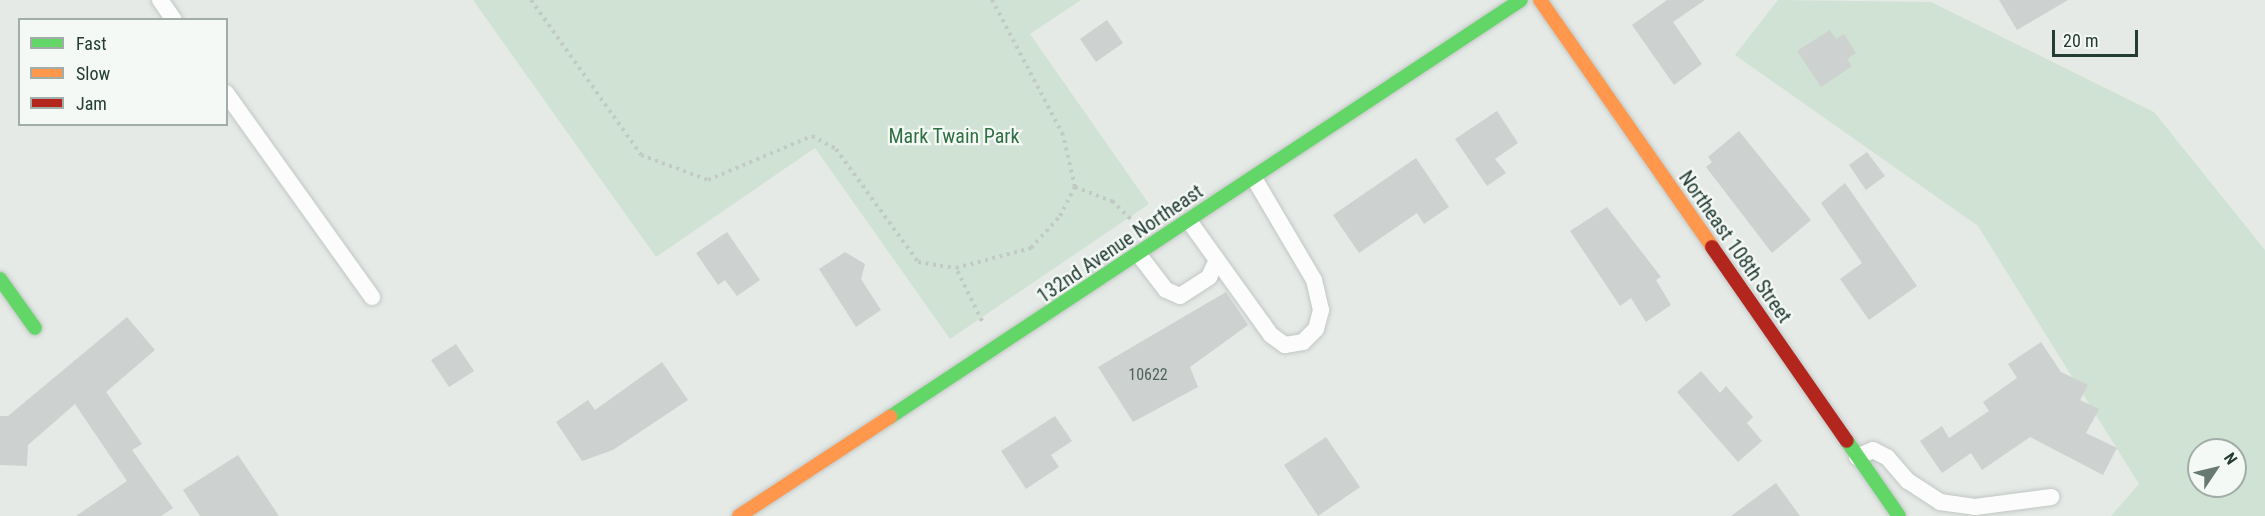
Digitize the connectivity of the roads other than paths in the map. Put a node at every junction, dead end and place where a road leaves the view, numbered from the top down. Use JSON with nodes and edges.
{"nodes":[{"id":1,"x":160,"y":0,"type":"edge"},
{"id":2,"x":1521,"y":0,"type":"edge"},
{"id":3,"x":1540,"y":0,"type":"edge"},
{"id":4,"x":173,"y":18,"type":"edge"},
{"id":5,"x":228,"y":96,"type":"edge"},
{"id":6,"x":1254,"y":178,"type":"junction"},
{"id":7,"x":1190,"y":221,"type":"junction"},
{"id":8,"x":1144,"y":251,"type":"junction"},
{"id":9,"x":1216,"y":262,"type":"junction"},
{"id":10,"x":0,"y":279,"type":"edge"},
{"id":11,"x":372,"y":297,"type":"dead end"},
{"id":12,"x":35,"y":328,"type":"dead end"},
{"id":13,"x":1857,"y":457,"type":"junction"},
{"id":14,"x":2051,"y":497,"type":"dead end"},
{"id":15,"x":739,"y":516,"type":"edge"},
{"id":16,"x":1899,"y":516,"type":"edge"}],
"edges":[{"from":1,"to":4,"type":"lane"},
{"from":2,"to":6,"type":"street","name":"132nd Avenue Northeast"},
{"from":3,"to":13,"type":"street","name":"Northeast 108th Street"},
{"from":5,"to":11,"type":"lane"},
{"from":6,"to":7,"type":"street","name":"132nd Avenue Northeast"},
{"from":6,"to":9,"type":"lane"},
{"from":7,"to":8,"type":"street","name":"132nd Avenue Northeast"},
{"from":7,"to":9,"type":"lane"},
{"from":8,"to":9,"type":"lane"},
{"from":8,"to":15,"type":"street","name":"132nd Avenue Northeast"},
{"from":10,"to":12,"type":"street"},
{"from":13,"to":14,"type":"lane"},
{"from":13,"to":16,"type":"street","name":"Northeast 108th Street"}]}
